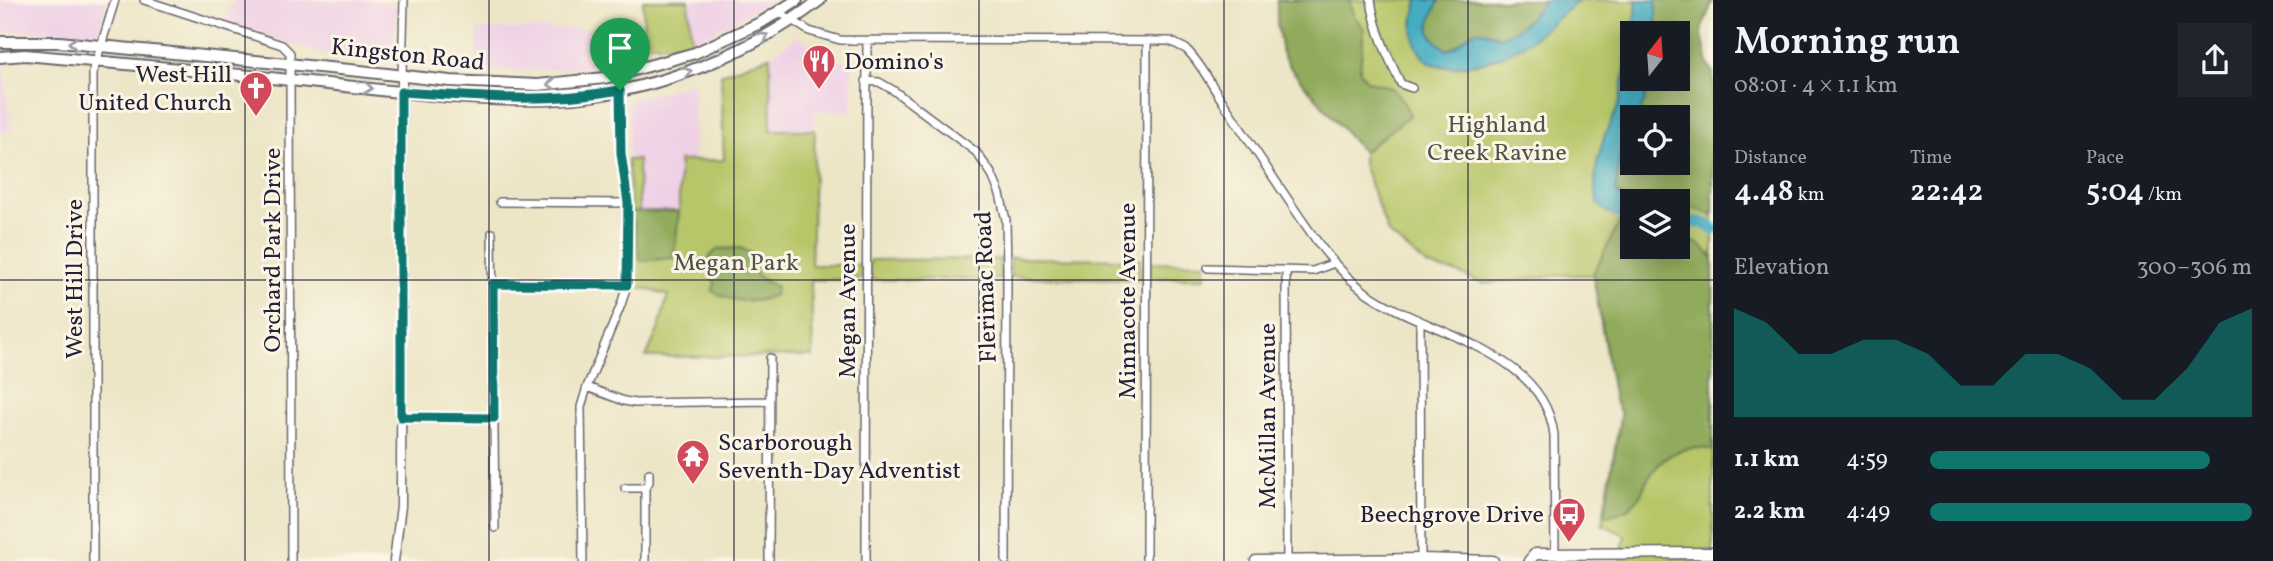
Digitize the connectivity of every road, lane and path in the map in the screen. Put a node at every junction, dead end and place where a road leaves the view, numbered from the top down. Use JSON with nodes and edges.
{"nodes":[{"id":1,"x":116,"y":0,"type":"edge"},
{"id":2,"x":144,"y":0,"type":"edge"},
{"id":3,"x":404,"y":0,"type":"edge"},
{"id":4,"x":797,"y":0,"type":"edge"},
{"id":5,"x":820,"y":0,"type":"edge"},
{"id":6,"x":1371,"y":0,"type":"edge"},
{"id":7,"x":779,"y":12,"type":"junction"},
{"id":8,"x":792,"y":20,"type":"junction"},
{"id":9,"x":867,"y":41,"type":"junction"},
{"id":10,"x":1147,"y":41,"type":"junction"},
{"id":11,"x":0,"y":42,"type":"edge"},
{"id":12,"x":101,"y":46,"type":"junction"},
{"id":13,"x":0,"y":57,"type":"edge"},
{"id":14,"x":96,"y":61,"type":"junction"},
{"id":15,"x":290,"y":64,"type":"junction"},
{"id":16,"x":402,"y":76,"type":"junction"},
{"id":17,"x":291,"y":80,"type":"junction"},
{"id":18,"x":866,"y":81,"type":"junction"},
{"id":19,"x":1412,"y":88,"type":"dead end"},
{"id":20,"x":620,"y":90,"type":"junction"},
{"id":21,"x":401,"y":92,"type":"junction"},
{"id":22,"x":500,"y":202,"type":"dead end"},
{"id":23,"x":628,"y":203,"type":"junction"},
{"id":24,"x":492,"y":233,"type":"dead end"},
{"id":25,"x":1334,"y":263,"type":"junction"},
{"id":26,"x":1208,"y":268,"type":"dead end"},
{"id":27,"x":1286,"y":271,"type":"junction"},
{"id":28,"x":493,"y":284,"type":"junction"},
{"id":29,"x":627,"y":285,"type":"junction"},
{"id":30,"x":1420,"y":322,"type":"junction"},
{"id":31,"x":770,"y":358,"type":"dead end"},
{"id":32,"x":587,"y":387,"type":"junction"},
{"id":33,"x":769,"y":401,"type":"junction"},
{"id":34,"x":401,"y":417,"type":"junction"},
{"id":35,"x":494,"y":418,"type":"junction"},
{"id":36,"x":649,"y":473,"type":"dead end"},
{"id":37,"x":625,"y":488,"type":"dead end"},
{"id":38,"x":645,"y":488,"type":"junction"},
{"id":39,"x":495,"y":528,"type":"dead end"},
{"id":40,"x":1713,"y":553,"type":"edge"},
{"id":41,"x":1555,"y":554,"type":"junction"},
{"id":42,"x":1591,"y":558,"type":"edge"},
{"id":43,"x":1420,"y":559,"type":"junction"},
{"id":44,"x":1287,"y":560,"type":"edge"},
{"id":45,"x":93,"y":561,"type":"edge"},
{"id":46,"x":291,"y":561,"type":"edge"},
{"id":47,"x":394,"y":561,"type":"edge"},
{"id":48,"x":583,"y":561,"type":"edge"},
{"id":49,"x":645,"y":561,"type":"edge"},
{"id":50,"x":769,"y":561,"type":"edge"},
{"id":51,"x":866,"y":561,"type":"edge"},
{"id":52,"x":1006,"y":561,"type":"edge"},
{"id":53,"x":1146,"y":561,"type":"edge"},
{"id":54,"x":1256,"y":561,"type":"edge"},
{"id":55,"x":1466,"y":561,"type":"edge"},
{"id":56,"x":1493,"y":561,"type":"edge"},
{"id":57,"x":1529,"y":561,"type":"edge"}],
"edges":[{"from":1,"to":12,"type":"street","name":"West Hill Drive"},
{"from":2,"to":15,"type":"street"},
{"from":3,"to":16,"type":"street"},
{"from":4,"to":7,"type":"main road","name":"Kingston Road"},
{"from":5,"to":8,"type":"main road","name":"Kingston Road"},
{"from":6,"to":19,"type":"street"},
{"from":7,"to":8,"type":"street"},
{"from":7,"to":16,"type":"main road","name":"Kingston Road","one_way":true},
{"from":8,"to":9,"type":"street"},
{"from":20,"to":8,"type":"main road","name":"Kingston Road","one_way":true},
{"from":9,"to":10,"type":"street"},
{"from":9,"to":18,"type":"street","name":"Megan Avenue"},
{"from":10,"to":25,"type":"street"},
{"from":10,"to":53,"type":"street","name":"Minnacote Avenue"},
{"from":12,"to":11,"type":"main road","name":"Kingston Road","one_way":true},
{"from":12,"to":14,"type":"street","name":"West Hill Drive"},
{"from":12,"to":15,"type":"main road","name":"Kingston Road"},
{"from":13,"to":14,"type":"main road","name":"Kingston Road"},
{"from":14,"to":17,"type":"main road","name":"Kingston Road"},
{"from":14,"to":45,"type":"street","name":"West Hill Drive"},
{"from":15,"to":16,"type":"main road","name":"Kingston Road"},
{"from":15,"to":17,"type":"street","name":"Orchard Park Drive"},
{"from":16,"to":21,"type":"street"},
{"from":17,"to":21,"type":"main road","name":"Kingston Road","one_way":true},
{"from":17,"to":46,"type":"street","name":"Orchard Park Drive"},
{"from":18,"to":51,"type":"street","name":"Megan Avenue"},
{"from":18,"to":52,"type":"street","name":"Flerimac Road"},
{"from":20,"to":21,"type":"main road","name":"Kingston Road"},
{"from":20,"to":23,"type":"street"},
{"from":21,"to":34,"type":"street"},
{"from":22,"to":23,"type":"street"},
{"from":23,"to":29,"type":"street"},
{"from":24,"to":28,"type":"street"},
{"from":25,"to":27,"type":"street"},
{"from":25,"to":30,"type":"street"},
{"from":26,"to":27,"type":"street"},
{"from":27,"to":44,"type":"street","name":"McMillan Avenue"},
{"from":28,"to":29,"type":"street"},
{"from":28,"to":35,"type":"street"},
{"from":29,"to":32,"type":"street"},
{"from":30,"to":41,"type":"street"},
{"from":30,"to":43,"type":"street"},
{"from":31,"to":33,"type":"street"},
{"from":32,"to":33,"type":"street"},
{"from":32,"to":48,"type":"street"},
{"from":33,"to":50,"type":"street"},
{"from":34,"to":35,"type":"street"},
{"from":34,"to":47,"type":"street"},
{"from":35,"to":39,"type":"street"},
{"from":36,"to":38,"type":"street"},
{"from":37,"to":38,"type":"street"},
{"from":38,"to":49,"type":"street"},
{"from":40,"to":42,"type":"main road"},
{"from":41,"to":42,"type":"main road"},
{"from":41,"to":57,"type":"main road"},
{"from":43,"to":44,"type":"main road"},
{"from":43,"to":55,"type":"main road"},
{"from":44,"to":54,"type":"main road"},
{"from":55,"to":56,"type":"main road"}]}
